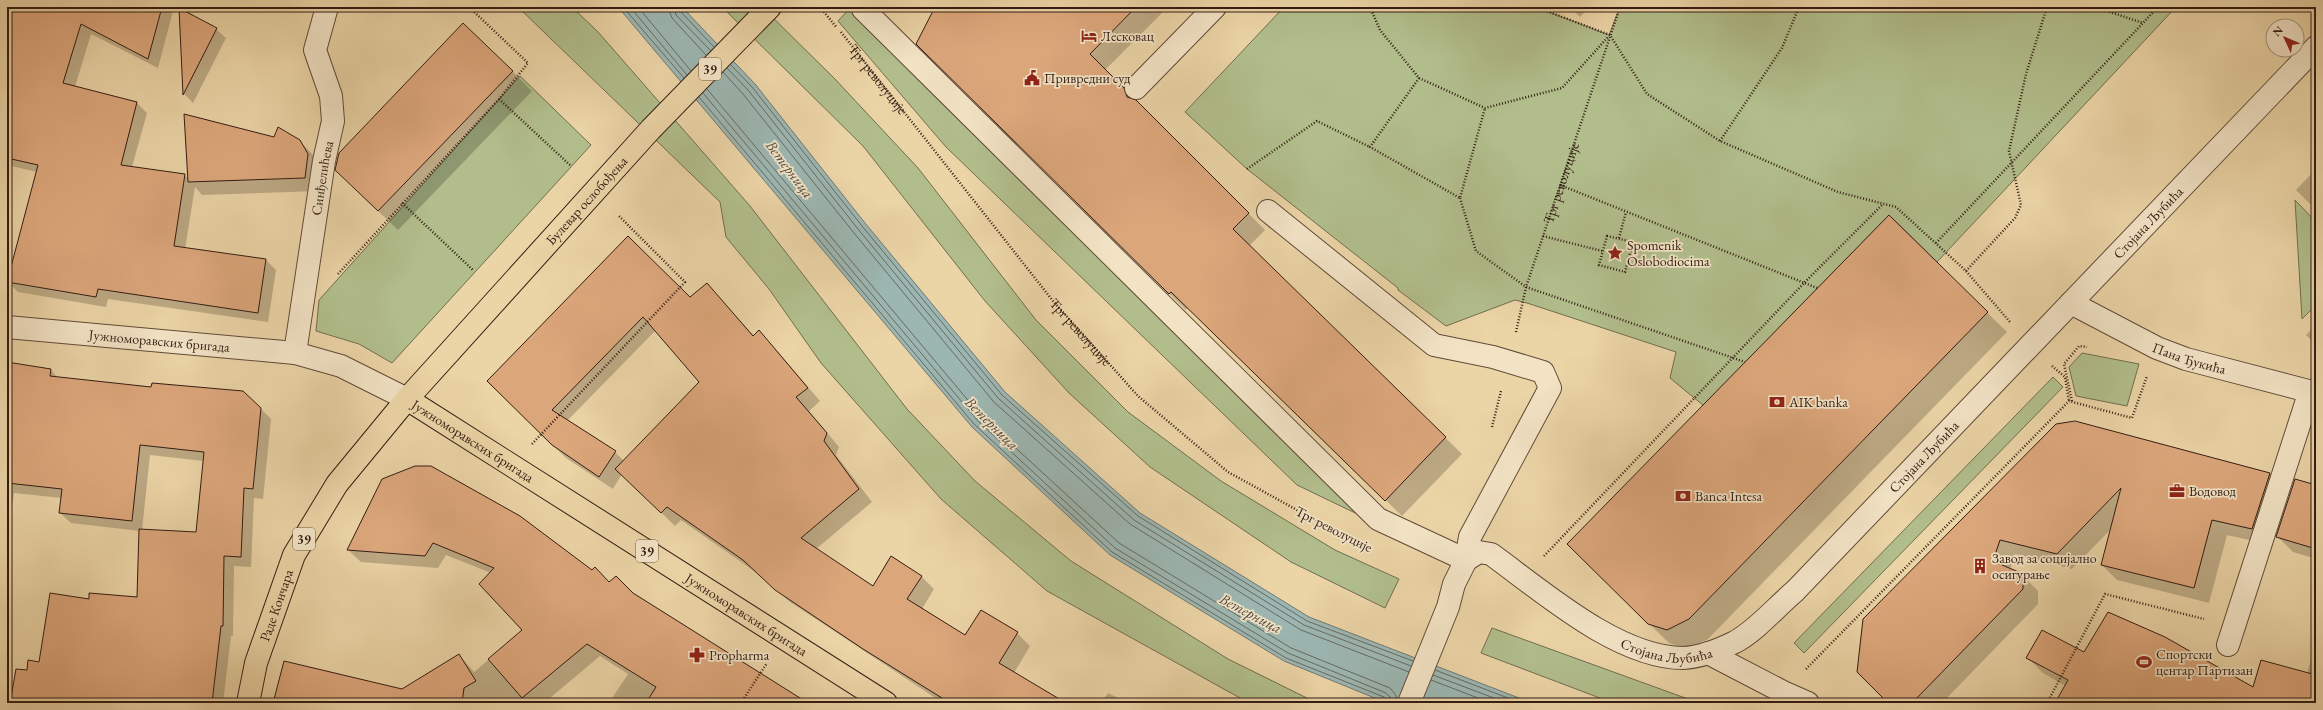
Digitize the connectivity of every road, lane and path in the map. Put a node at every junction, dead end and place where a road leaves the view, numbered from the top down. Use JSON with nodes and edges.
{"nodes":[{"id":1,"x":327,"y":7,"type":"edge"},
{"id":2,"x":468,"y":7,"type":"edge"},
{"id":3,"x":820,"y":7,"type":"edge"},
{"id":4,"x":1216,"y":7,"type":"edge"},
{"id":5,"x":1370,"y":7,"type":"edge"},
{"id":6,"x":1536,"y":7,"type":"edge"},
{"id":7,"x":1620,"y":7,"type":"edge"},
{"id":8,"x":1800,"y":7,"type":"edge"},
{"id":9,"x":2047,"y":7,"type":"edge"},
{"id":10,"x":2095,"y":7,"type":"edge"},
{"id":11,"x":2158,"y":7,"type":"edge"},
{"id":12,"x":769,"y":8,"type":"edge"},
{"id":13,"x":863,"y":9,"type":"dead end"},
{"id":14,"x":2143,"y":23,"type":"junction"},
{"id":15,"x":1610,"y":35,"type":"junction"},
{"id":16,"x":2316,"y":47,"type":"edge"},
{"id":17,"x":1419,"y":78,"type":"junction"},
{"id":18,"x":1136,"y":88,"type":"dead end"},
{"id":19,"x":499,"y":99,"type":"junction"},
{"id":20,"x":1485,"y":108,"type":"junction"},
{"id":21,"x":1720,"y":142,"type":"junction"},
{"id":22,"x":1370,"y":147,"type":"junction"},
{"id":23,"x":2012,"y":163,"type":"junction"},
{"id":24,"x":571,"y":166,"type":"dead end"},
{"id":25,"x":1247,"y":169,"type":"dead end"},
{"id":26,"x":1560,"y":185,"type":"junction"},
{"id":27,"x":1460,"y":198,"type":"junction"},
{"id":28,"x":402,"y":203,"type":"junction"},
{"id":29,"x":1883,"y":204,"type":"junction"},
{"id":30,"x":1268,"y":211,"type":"dead end"},
{"id":31,"x":1626,"y":212,"type":"junction"},
{"id":32,"x":619,"y":216,"type":"dead end"},
{"id":33,"x":1543,"y":236,"type":"junction"},
{"id":34,"x":1619,"y":238,"type":"junction"},
{"id":35,"x":1936,"y":243,"type":"junction"},
{"id":36,"x":1602,"y":252,"type":"junction"},
{"id":37,"x":474,"y":271,"type":"dead end"},
{"id":38,"x":1966,"y":271,"type":"junction"},
{"id":39,"x":333,"y":280,"type":"dead end"},
{"id":40,"x":1804,"y":283,"type":"junction"},
{"id":41,"x":1526,"y":288,"type":"junction"},
{"id":42,"x":1817,"y":288,"type":"dead end"},
{"id":43,"x":2071,"y":303,"type":"junction"},
{"id":44,"x":7,"y":327,"type":"edge"},
{"id":45,"x":2030,"y":346,"type":"junction"},
{"id":46,"x":2095,"y":348,"type":"dead end"},
{"id":47,"x":2157,"y":348,"type":"junction"},
{"id":48,"x":295,"y":353,"type":"junction"},
{"id":49,"x":1733,"y":359,"type":"junction"},
{"id":50,"x":1509,"y":361,"type":"junction"},
{"id":51,"x":1745,"y":362,"type":"dead end"},
{"id":52,"x":2065,"y":377,"type":"dead end"},
{"id":53,"x":2313,"y":392,"type":"edge"},
{"id":54,"x":407,"y":399,"type":"junction"},
{"id":55,"x":2071,"y":401,"type":"junction"},
{"id":56,"x":1492,"y":429,"type":"dead end"},
{"id":57,"x":512,"y":466,"type":"junction"},
{"id":58,"x":1360,"y":544,"type":"dead end"},
{"id":59,"x":1543,"y":556,"type":"dead end"},
{"id":60,"x":1466,"y":560,"type":"junction"},
{"id":61,"x":2208,"y":620,"type":"dead end"},
{"id":62,"x":784,"y":638,"type":"junction"},
{"id":63,"x":2228,"y":645,"type":"dead end"},
{"id":64,"x":1708,"y":654,"type":"junction"},
{"id":65,"x":1783,"y":692,"type":"junction"},
{"id":66,"x":248,"y":703,"type":"edge"},
{"id":67,"x":741,"y":703,"type":"edge"},
{"id":68,"x":886,"y":703,"type":"edge"},
{"id":69,"x":1409,"y":703,"type":"edge"},
{"id":70,"x":1808,"y":703,"type":"edge"},
{"id":71,"x":2046,"y":703,"type":"edge"}],
"edges":[{"from":1,"to":48,"type":"street","name":"Синђелићева"},
{"from":2,"to":19,"type":"path"},
{"from":3,"to":58,"type":"path","name":"Трг револуције"},
{"from":4,"to":18,"type":"street"},
{"from":5,"to":17,"type":"path"},
{"from":6,"to":15,"type":"path"},
{"from":7,"to":15,"type":"path","name":"Трг револуције"},
{"from":8,"to":21,"type":"path"},
{"from":9,"to":23,"type":"path"},
{"from":10,"to":14,"type":"path"},
{"from":11,"to":14,"type":"path"},
{"from":12,"to":54,"type":"main road","name":"Булевар ослобођења","number":"39"},
{"from":13,"to":60,"type":"street"},
{"from":14,"to":23,"type":"path"},
{"from":15,"to":20,"type":"path"},
{"from":15,"to":21,"type":"path"},
{"from":15,"to":26,"type":"path","name":"Трг револуције"},
{"from":16,"to":43,"type":"street","name":"Стојана Љубића"},
{"from":17,"to":20,"type":"path"},
{"from":17,"to":22,"type":"path"},
{"from":19,"to":24,"type":"path"},
{"from":19,"to":28,"type":"path"},
{"from":20,"to":27,"type":"path"},
{"from":21,"to":29,"type":"path"},
{"from":22,"to":25,"type":"path"},
{"from":22,"to":27,"type":"path"},
{"from":23,"to":35,"type":"path"},
{"from":23,"to":38,"type":"path"},
{"from":26,"to":31,"type":"path"},
{"from":26,"to":33,"type":"path","name":"Трг револуције"},
{"from":27,"to":41,"type":"path"},
{"from":28,"to":37,"type":"path"},
{"from":28,"to":39,"type":"path"},
{"from":29,"to":35,"type":"path"},
{"from":29,"to":40,"type":"path"},
{"from":30,"to":50,"type":"street"},
{"from":31,"to":34,"type":"path"},
{"from":31,"to":40,"type":"path"},
{"from":32,"to":57,"type":"path"},
{"from":33,"to":36,"type":"path"},
{"from":33,"to":41,"type":"path","name":"Трг револуције"},
{"from":34,"to":36,"type":"path"},
{"from":34,"to":36,"type":"path"},
{"from":35,"to":38,"type":"path"},
{"from":38,"to":45,"type":"path"},
{"from":40,"to":42,"type":"path"},
{"from":40,"to":49,"type":"path"},
{"from":41,"to":49,"type":"path"},
{"from":41,"to":50,"type":"path","name":"Трг револуције"},
{"from":43,"to":45,"type":"street","name":"Стојана Љубића"},
{"from":43,"to":47,"type":"street","name":"Пана Ђукића"},
{"from":44,"to":48,"type":"street","name":"Јужноморавских бригада"},
{"from":45,"to":64,"type":"street","name":"Стојана Љубића"},
{"from":46,"to":55,"type":"path"},
{"from":47,"to":53,"type":"street","name":"Пана Ђукића"},
{"from":47,"to":55,"type":"path"},
{"from":48,"to":54,"type":"street","name":"Јужноморавских бригада"},
{"from":49,"to":51,"type":"path"},
{"from":49,"to":59,"type":"path"},
{"from":50,"to":56,"type":"path","name":"Трг револуције"},
{"from":50,"to":60,"type":"street"},
{"from":52,"to":55,"type":"path"},
{"from":53,"to":63,"type":"street"},
{"from":54,"to":57,"type":"main road","name":"Јужноморавских бригада","number":"39"},
{"from":54,"to":66,"type":"main road","name":"Раде Кончара","number":"39"},
{"from":55,"to":65,"type":"path"},
{"from":57,"to":62,"type":"main road","name":"Јужноморавских бригада","number":"39"},
{"from":60,"to":64,"type":"street","name":"Стојана Љубића"},
{"from":60,"to":69,"type":"street"},
{"from":61,"to":71,"type":"path"},
{"from":62,"to":67,"type":"path"},
{"from":62,"to":68,"type":"main road","name":"Јужноморавских бригада","number":"39"},
{"from":64,"to":65,"type":"street"},
{"from":65,"to":70,"type":"street"}]}
